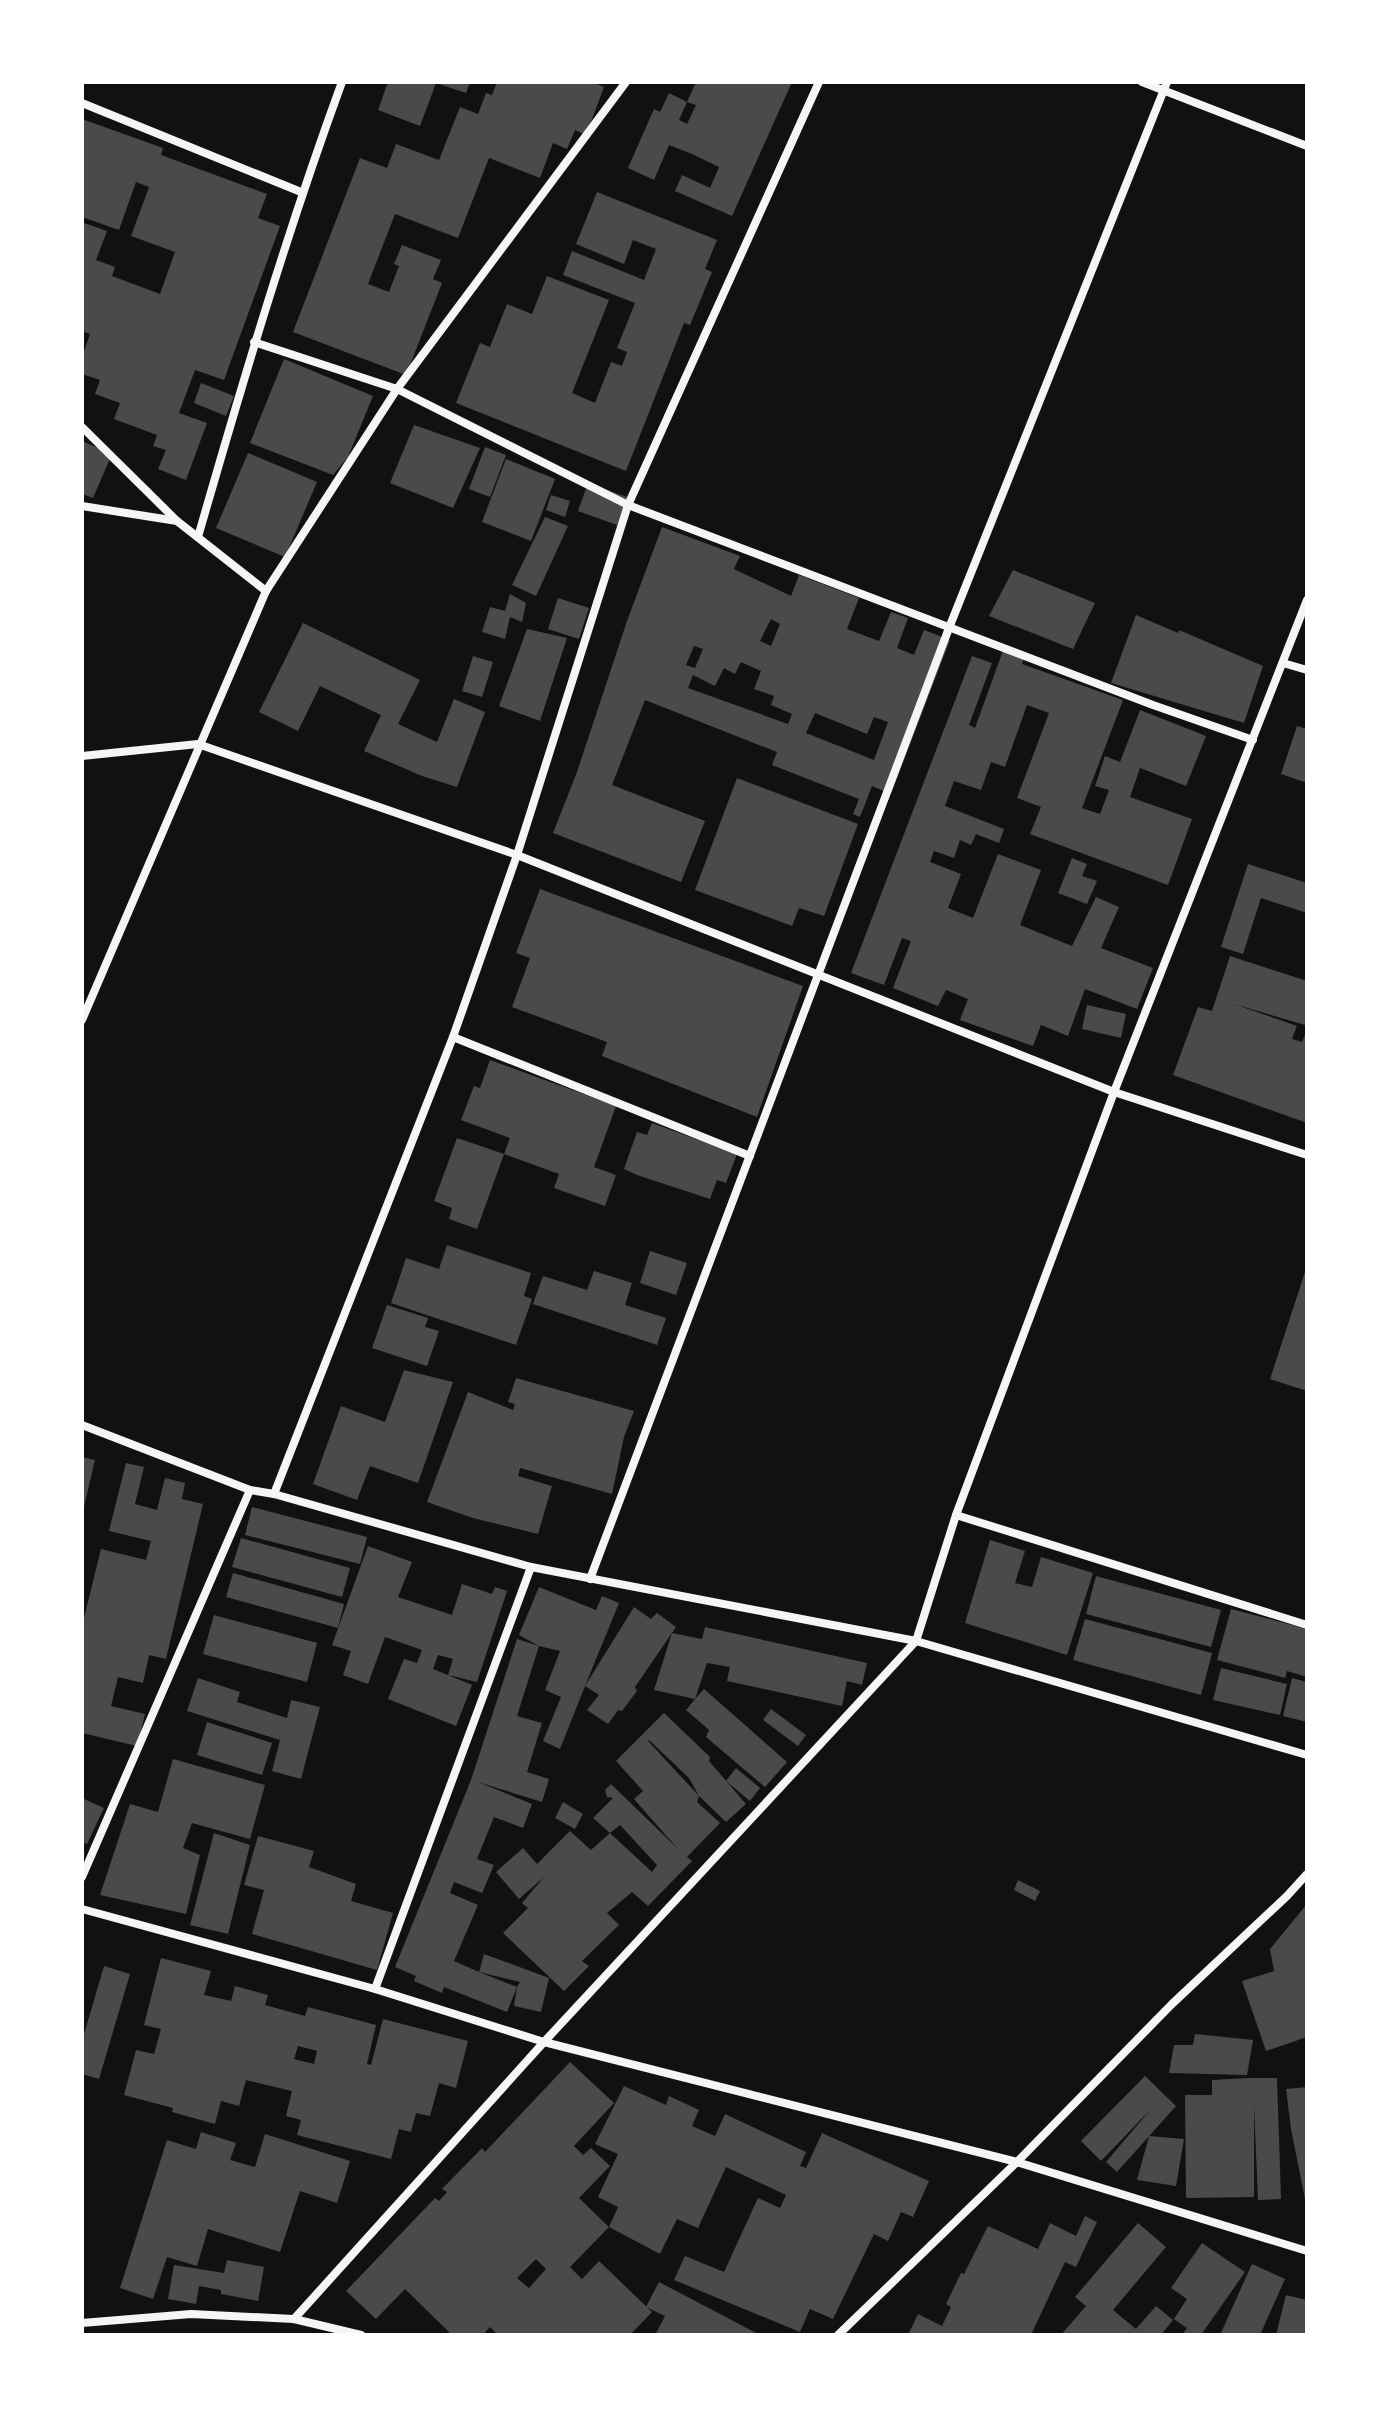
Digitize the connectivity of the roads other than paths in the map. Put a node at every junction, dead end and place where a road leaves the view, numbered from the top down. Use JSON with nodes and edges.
{"nodes":[{"id":1,"x":342,"y":82,"type":"edge"},
{"id":2,"x":626,"y":82,"type":"edge"},
{"id":3,"x":819,"y":82,"type":"edge"},
{"id":4,"x":1142,"y":82,"type":"edge"},
{"id":5,"x":1165,"y":86,"type":"edge"},
{"id":6,"x":82,"y":103,"type":"edge"},
{"id":7,"x":1307,"y":146,"type":"edge"},
{"id":8,"x":301,"y":192,"type":"junction"},
{"id":9,"x":254,"y":342,"type":"junction"},
{"id":10,"x":397,"y":389,"type":"junction"},
{"id":11,"x":82,"y":427,"type":"edge"},
{"id":12,"x":628,"y":505,"type":"junction"},
{"id":13,"x":82,"y":506,"type":"edge"},
{"id":14,"x":177,"y":521,"type":"junction"},
{"id":15,"x":198,"y":537,"type":"junction"},
{"id":16,"x":266,"y":591,"type":"junction"},
{"id":17,"x":1307,"y":600,"type":"edge"},
{"id":18,"x":949,"y":628,"type":"junction"},
{"id":19,"x":1283,"y":663,"type":"junction"},
{"id":20,"x":1307,"y":670,"type":"edge"},
{"id":21,"x":1253,"y":740,"type":"junction"},
{"id":22,"x":198,"y":744,"type":"junction"},
{"id":23,"x":82,"y":756,"type":"edge"},
{"id":24,"x":517,"y":855,"type":"junction"},
{"id":25,"x":816,"y":976,"type":"junction"},
{"id":26,"x":82,"y":1020,"type":"edge"},
{"id":27,"x":453,"y":1037,"type":"junction"},
{"id":28,"x":1114,"y":1092,"type":"junction"},
{"id":29,"x":1307,"y":1155,"type":"edge"},
{"id":30,"x":750,"y":1156,"type":"junction"},
{"id":31,"x":82,"y":1425,"type":"edge"},
{"id":32,"x":250,"y":1490,"type":"junction"},
{"id":33,"x":274,"y":1494,"type":"junction"},
{"id":34,"x":956,"y":1515,"type":"junction"},
{"id":35,"x":531,"y":1567,"type":"junction"},
{"id":36,"x":590,"y":1579,"type":"junction"},
{"id":37,"x":1307,"y":1625,"type":"edge"},
{"id":38,"x":916,"y":1641,"type":"junction"},
{"id":39,"x":1307,"y":1755,"type":"edge"},
{"id":40,"x":1307,"y":1874,"type":"edge"},
{"id":41,"x":82,"y":1877,"type":"edge"},
{"id":42,"x":82,"y":1909,"type":"edge"},
{"id":43,"x":375,"y":1989,"type":"junction"},
{"id":44,"x":544,"y":2042,"type":"junction"},
{"id":45,"x":1017,"y":2162,"type":"junction"},
{"id":46,"x":1307,"y":2251,"type":"edge"},
{"id":47,"x":294,"y":2319,"type":"junction"},
{"id":48,"x":82,"y":2323,"type":"edge"},
{"id":49,"x":361,"y":2335,"type":"edge"},
{"id":50,"x":838,"y":2335,"type":"edge"}],
"edges":[{"from":1,"to":8,"type":"street"},
{"from":2,"to":10,"type":"street"},
{"from":3,"to":12,"type":"street"},
{"from":4,"to":5,"type":"street"},
{"from":5,"to":7,"type":"street"},
{"from":5,"to":18,"type":"street"},
{"from":6,"to":8,"type":"street"},
{"from":8,"to":9,"type":"street"},
{"from":9,"to":10,"type":"street"},
{"from":9,"to":15,"type":"street"},
{"from":10,"to":12,"type":"street"},
{"from":10,"to":16,"type":"street"},
{"from":11,"to":14,"type":"street"},
{"from":12,"to":18,"type":"street"},
{"from":12,"to":24,"type":"street"},
{"from":13,"to":14,"type":"street"},
{"from":14,"to":15,"type":"street"},
{"from":15,"to":16,"type":"street"},
{"from":16,"to":22,"type":"street"},
{"from":17,"to":19,"type":"street"},
{"from":18,"to":21,"type":"street"},
{"from":18,"to":25,"type":"street"},
{"from":19,"to":20,"type":"street"},
{"from":19,"to":21,"type":"street"},
{"from":21,"to":28,"type":"street"},
{"from":22,"to":23,"type":"street"},
{"from":22,"to":24,"type":"street"},
{"from":22,"to":26,"type":"street"},
{"from":24,"to":25,"type":"street"},
{"from":24,"to":27,"type":"street"},
{"from":25,"to":28,"type":"street"},
{"from":25,"to":30,"type":"street"},
{"from":27,"to":30,"type":"street"},
{"from":27,"to":33,"type":"street"},
{"from":28,"to":29,"type":"street"},
{"from":28,"to":34,"type":"street"},
{"from":30,"to":36,"type":"street"},
{"from":31,"to":32,"type":"street"},
{"from":32,"to":33,"type":"street"},
{"from":32,"to":41,"type":"street"},
{"from":33,"to":35,"type":"street"},
{"from":34,"to":37,"type":"street"},
{"from":34,"to":38,"type":"street"},
{"from":35,"to":36,"type":"street"},
{"from":35,"to":43,"type":"street"},
{"from":36,"to":38,"type":"street"},
{"from":38,"to":39,"type":"street"},
{"from":38,"to":44,"type":"street"},
{"from":40,"to":45,"type":"street"},
{"from":42,"to":43,"type":"street"},
{"from":43,"to":44,"type":"street"},
{"from":44,"to":45,"type":"street"},
{"from":44,"to":47,"type":"street"},
{"from":45,"to":46,"type":"street"},
{"from":45,"to":50,"type":"street"},
{"from":47,"to":48,"type":"street"},
{"from":47,"to":49,"type":"street"}]}
